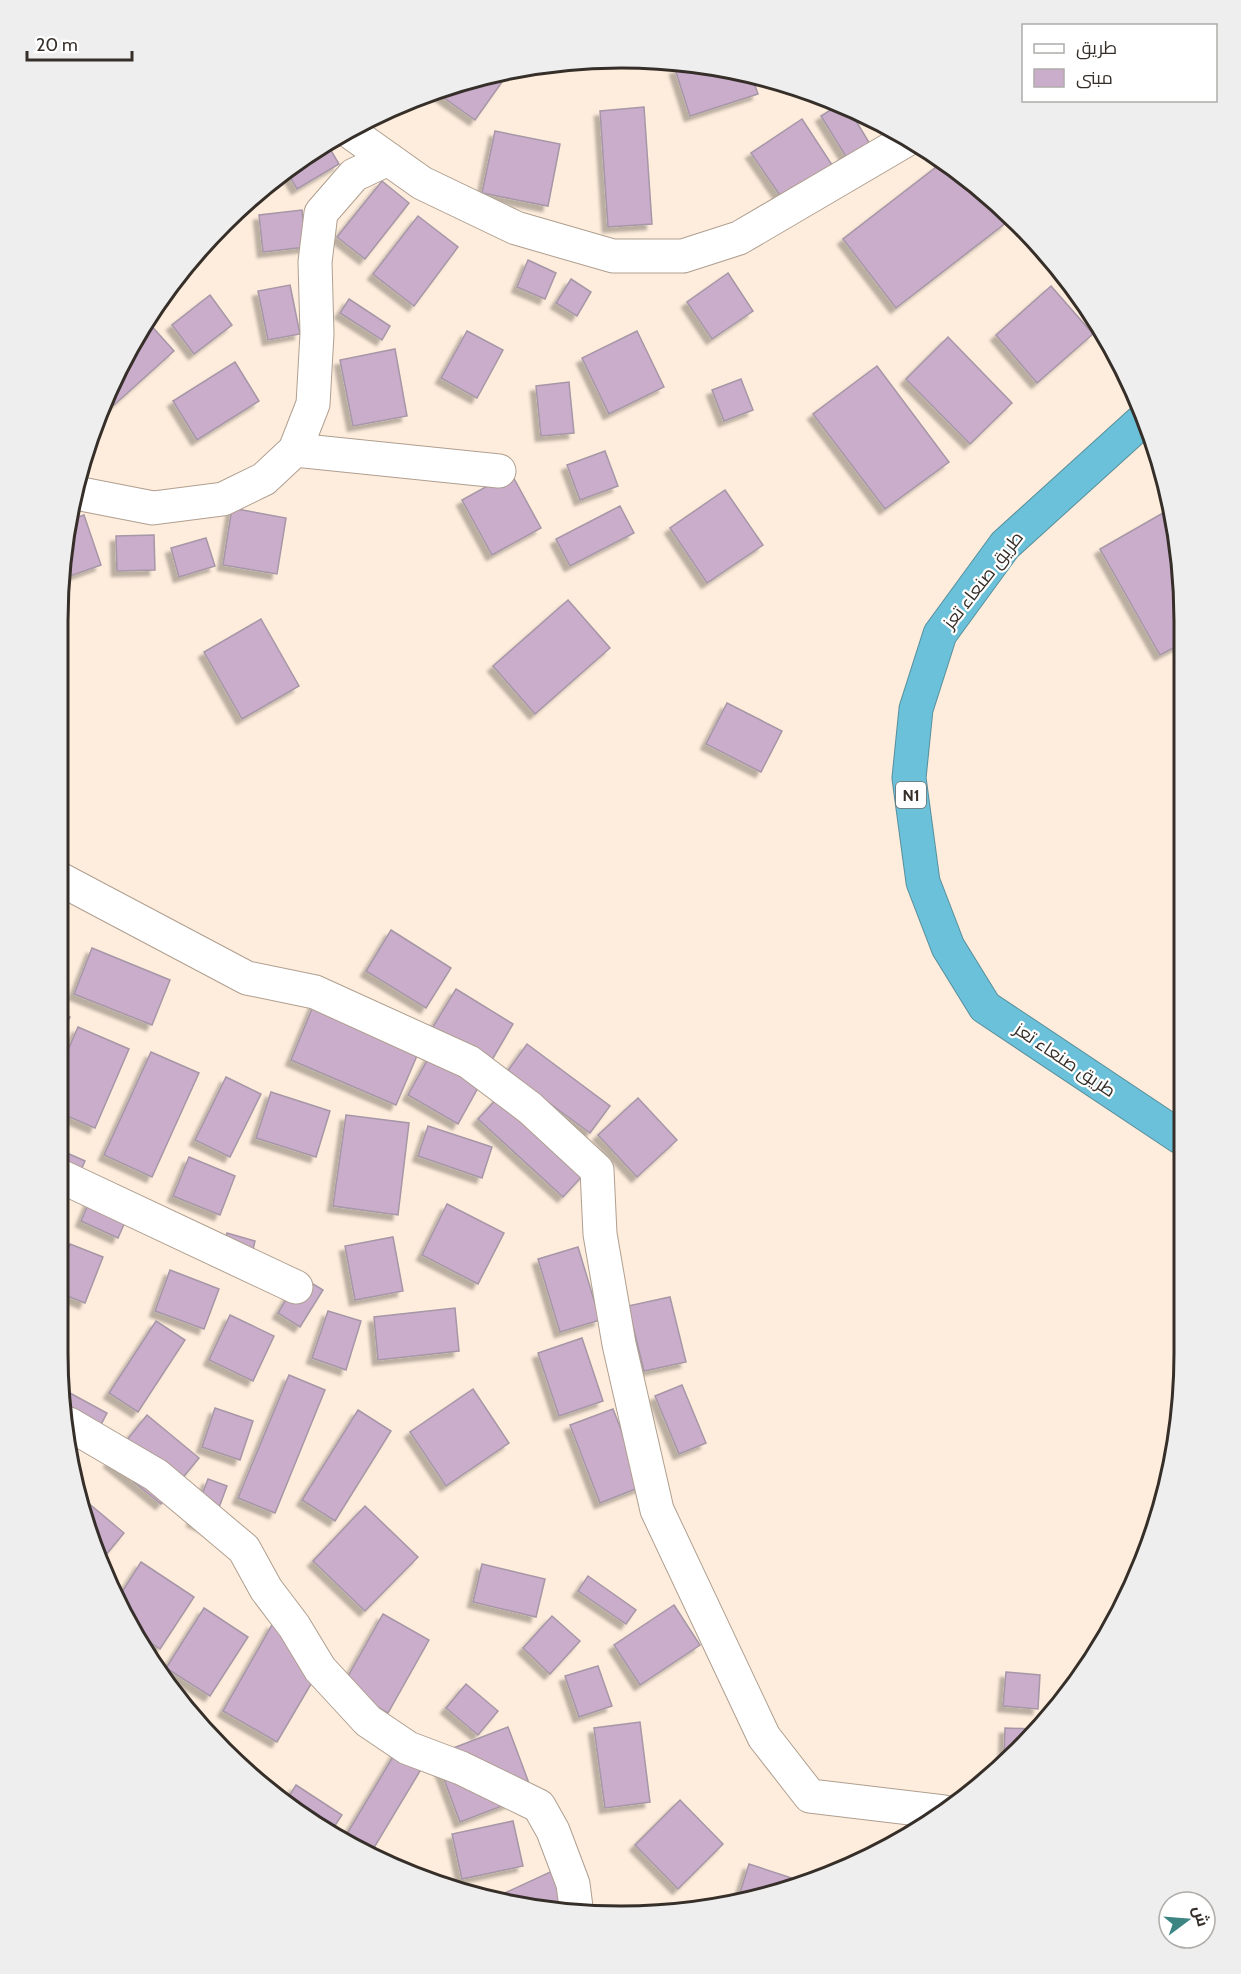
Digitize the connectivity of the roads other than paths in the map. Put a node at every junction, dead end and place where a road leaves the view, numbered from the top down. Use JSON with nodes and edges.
{"nodes":[{"id":1,"x":356,"y":136,"type":"edge"},
{"id":2,"x":900,"y":144,"type":"edge"},
{"id":3,"x":388,"y":159,"type":"junction"},
{"id":4,"x":1137,"y":425,"type":"edge"},
{"id":5,"x":295,"y":450,"type":"junction"},
{"id":6,"x":499,"y":471,"type":"dead end"},
{"id":7,"x":82,"y":494,"type":"edge"},
{"id":8,"x":68,"y":883,"type":"edge"},
{"id":9,"x":1174,"y":1133,"type":"edge"},
{"id":10,"x":68,"y":1180,"type":"edge"},
{"id":11,"x":296,"y":1287,"type":"dead end"},
{"id":12,"x":72,"y":1426,"type":"edge"},
{"id":13,"x":931,"y":1811,"type":"edge"},
{"id":14,"x":576,"y":1904,"type":"edge"}],
"edges":[{"from":1,"to":3,"type":"street"},
{"from":2,"to":3,"type":"street"},
{"from":3,"to":5,"type":"street"},
{"from":4,"to":9,"type":"highway","name":"طريق صنعاء تعز","number":"N1"},
{"from":5,"to":6,"type":"street"},
{"from":5,"to":7,"type":"street"},
{"from":8,"to":13,"type":"street"},
{"from":10,"to":11,"type":"street"},
{"from":12,"to":14,"type":"street"}]}
